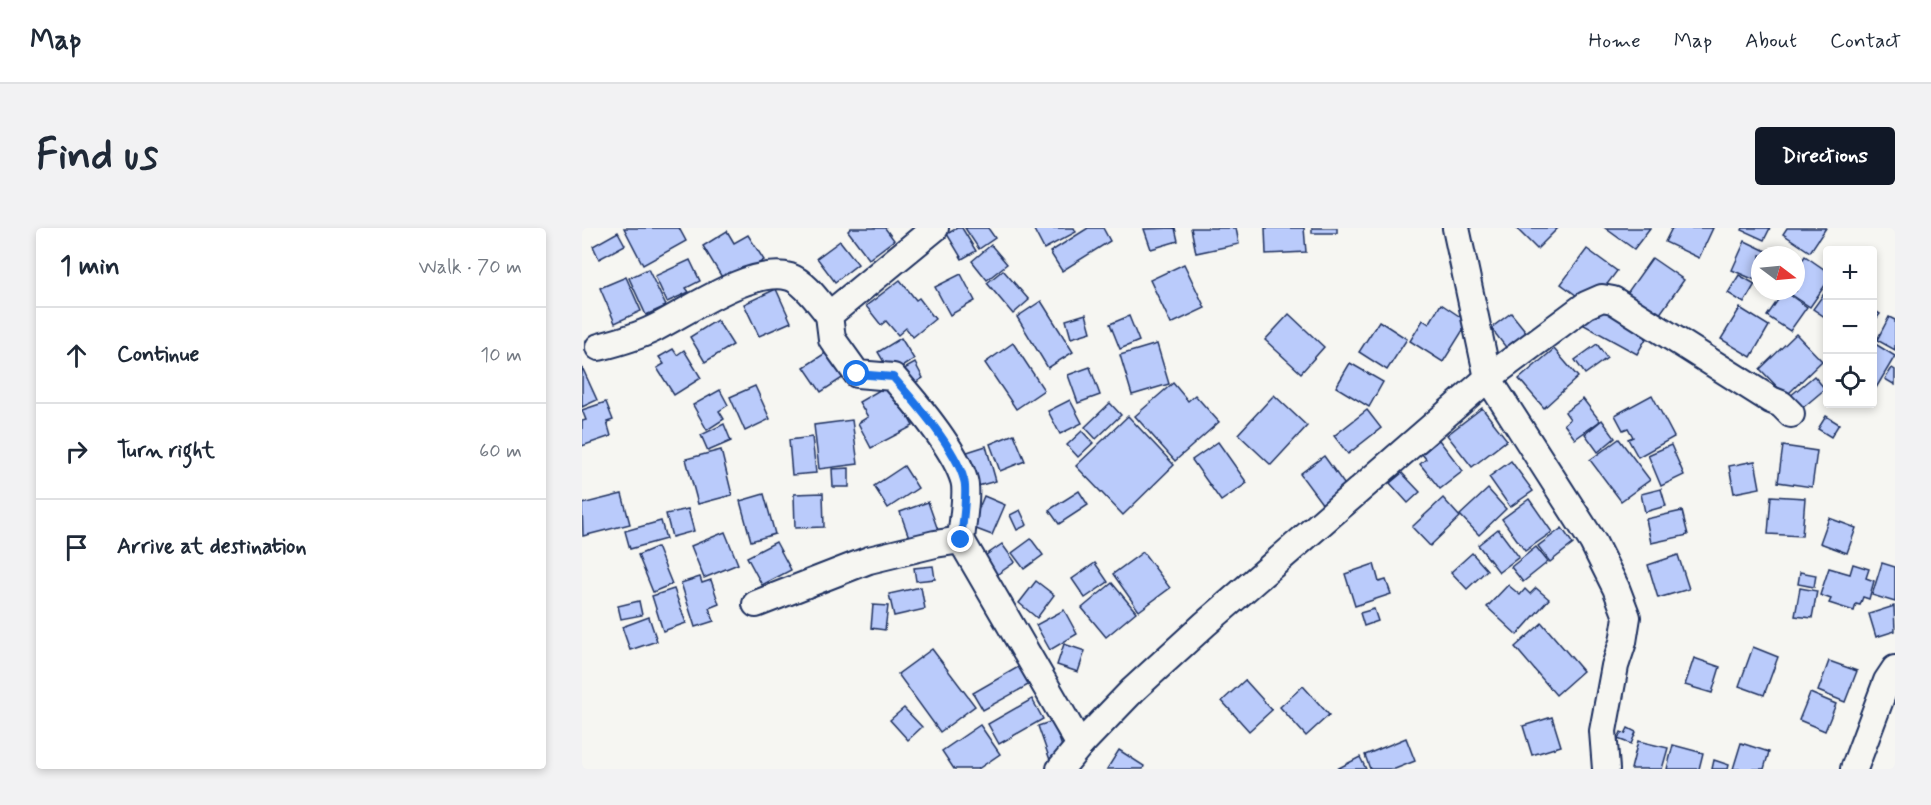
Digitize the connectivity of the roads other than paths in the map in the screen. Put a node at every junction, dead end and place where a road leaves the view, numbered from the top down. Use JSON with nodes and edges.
{"nodes":[{"id":1,"x":935,"y":228,"type":"edge"},
{"id":2,"x":1456,"y":228,"type":"edge"},
{"id":3,"x":829,"y":315,"type":"junction"},
{"id":4,"x":599,"y":347,"type":"dead end"},
{"id":5,"x":1488,"y":378,"type":"junction"},
{"id":6,"x":1791,"y":414,"type":"dead end"},
{"id":7,"x":961,"y":540,"type":"junction"},
{"id":8,"x":756,"y":604,"type":"dead end"},
{"id":9,"x":1895,"y":669,"type":"edge"},
{"id":10,"x":1080,"y":745,"type":"junction"},
{"id":11,"x":1060,"y":769,"type":"edge"},
{"id":12,"x":1606,"y":769,"type":"edge"},
{"id":13,"x":1854,"y":769,"type":"edge"}],
"edges":[{"from":1,"to":3,"type":"street"},
{"from":2,"to":5,"type":"street"},
{"from":3,"to":4,"type":"street"},
{"from":3,"to":7,"type":"street"},
{"from":5,"to":6,"type":"street"},
{"from":5,"to":10,"type":"street"},
{"from":5,"to":12,"type":"street"},
{"from":7,"to":8,"type":"street"},
{"from":7,"to":10,"type":"street"},
{"from":9,"to":13,"type":"street"},
{"from":10,"to":11,"type":"street"}]}
